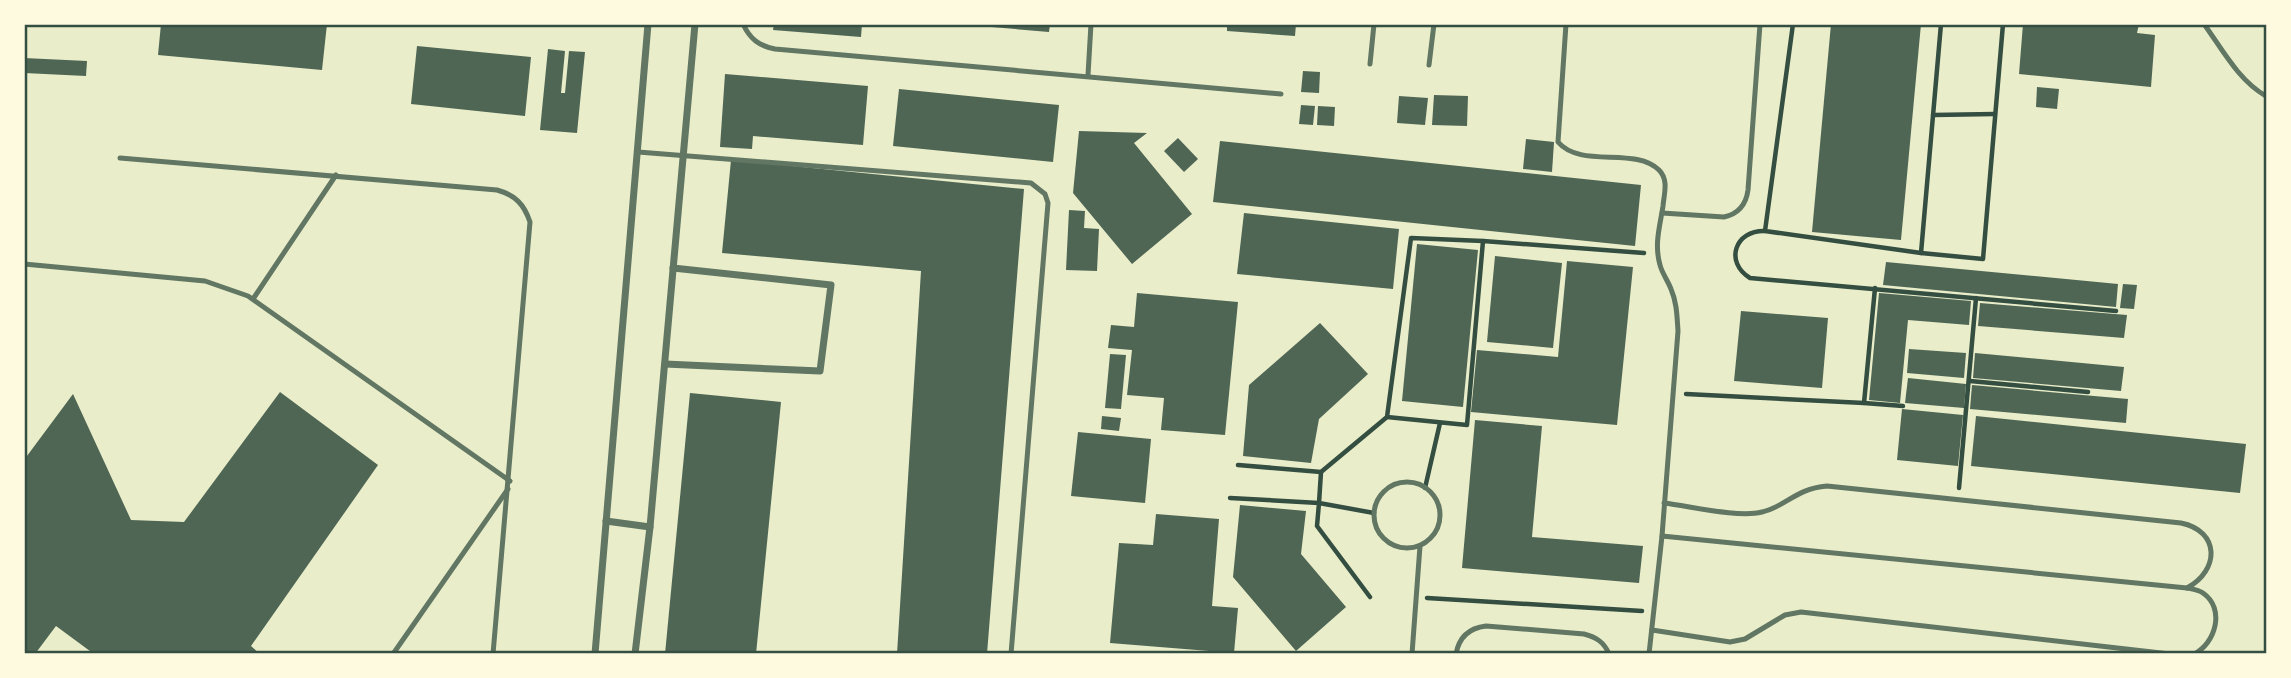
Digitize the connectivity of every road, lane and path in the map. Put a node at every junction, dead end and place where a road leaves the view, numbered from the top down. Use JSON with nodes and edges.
{"nodes":[{"id":1,"x":648,"y":24,"type":"edge"},
{"id":2,"x":695,"y":24,"type":"edge"},
{"id":3,"x":743,"y":24,"type":"edge"},
{"id":4,"x":1091,"y":24,"type":"edge"},
{"id":5,"x":1374,"y":24,"type":"edge"},
{"id":6,"x":1434,"y":24,"type":"edge"},
{"id":7,"x":1566,"y":24,"type":"edge"},
{"id":8,"x":1760,"y":24,"type":"edge"},
{"id":9,"x":1793,"y":24,"type":"edge"},
{"id":10,"x":1941,"y":24,"type":"edge"},
{"id":11,"x":2003,"y":24,"type":"edge"},
{"id":12,"x":2204,"y":24,"type":"edge"},
{"id":13,"x":1370,"y":64,"type":"dead end"},
{"id":14,"x":1429,"y":65,"type":"dead end"},
{"id":15,"x":1088,"y":75,"type":"junction"},
{"id":16,"x":1281,"y":94,"type":"dead end"},
{"id":17,"x":2266,"y":96,"type":"edge"},
{"id":18,"x":1995,"y":114,"type":"junction"},
{"id":19,"x":1932,"y":115,"type":"junction"},
{"id":20,"x":638,"y":152,"type":"junction"},
{"id":21,"x":684,"y":156,"type":"junction"},
{"id":22,"x":120,"y":158,"type":"dead end"},
{"id":23,"x":336,"y":175,"type":"junction"},
{"id":24,"x":1662,"y":212,"type":"junction"},
{"id":25,"x":1765,"y":231,"type":"junction"},
{"id":26,"x":1483,"y":241,"type":"junction"},
{"id":27,"x":1921,"y":253,"type":"junction"},
{"id":28,"x":1658,"y":254,"type":"junction"},
{"id":29,"x":24,"y":264,"type":"edge"},
{"id":30,"x":673,"y":268,"type":"junction"},
{"id":31,"x":1875,"y":288,"type":"junction"},
{"id":32,"x":1976,"y":298,"type":"junction"},
{"id":33,"x":253,"y":299,"type":"junction"},
{"id":34,"x":2116,"y":311,"type":"dead end"},
{"id":35,"x":665,"y":365,"type":"junction"},
{"id":36,"x":1970,"y":382,"type":"junction"},
{"id":37,"x":2088,"y":392,"type":"dead end"},
{"id":38,"x":1672,"y":393,"type":"junction"},
{"id":39,"x":1864,"y":402,"type":"junction"},
{"id":40,"x":1903,"y":406,"type":"dead end"},
{"id":41,"x":1387,"y":417,"type":"junction"},
{"id":42,"x":1440,"y":422,"type":"junction"},
{"id":43,"x":1238,"y":465,"type":"dead end"},
{"id":44,"x":1321,"y":472,"type":"junction"},
{"id":45,"x":509,"y":484,"type":"junction"},
{"id":46,"x":1425,"y":488,"type":"junction"},
{"id":47,"x":1230,"y":498,"type":"dead end"},
{"id":48,"x":1958,"y":500,"type":"junction"},
{"id":49,"x":1319,"y":503,"type":"junction"},
{"id":50,"x":1664,"y":503,"type":"junction"},
{"id":51,"x":1374,"y":513,"type":"junction"},
{"id":52,"x":606,"y":521,"type":"junction"},
{"id":53,"x":650,"y":527,"type":"junction"},
{"id":54,"x":1662,"y":537,"type":"junction"},
{"id":55,"x":1420,"y":546,"type":"junction"},
{"id":56,"x":2188,"y":588,"type":"junction"},
{"id":57,"x":1370,"y":597,"type":"dead end"},
{"id":58,"x":1416,"y":597,"type":"junction"},
{"id":59,"x":1653,"y":612,"type":"junction"},
{"id":60,"x":1651,"y":630,"type":"junction"},
{"id":61,"x":393,"y":653,"type":"edge"},
{"id":62,"x":493,"y":653,"type":"edge"},
{"id":63,"x":595,"y":653,"type":"edge"},
{"id":64,"x":635,"y":653,"type":"edge"},
{"id":65,"x":1011,"y":653,"type":"edge"},
{"id":66,"x":1412,"y":653,"type":"edge"},
{"id":67,"x":1455,"y":653,"type":"edge"},
{"id":68,"x":1609,"y":653,"type":"edge"},
{"id":69,"x":1649,"y":653,"type":"edge"},
{"id":70,"x":2170,"y":653,"type":"edge"},
{"id":71,"x":2193,"y":653,"type":"edge"}],
"edges":[{"from":1,"to":20,"type":"street"},
{"from":2,"to":21,"type":"street"},
{"from":3,"to":15,"type":"lane"},
{"from":4,"to":15,"type":"lane"},
{"from":5,"to":13,"type":"lane"},
{"from":6,"to":14,"type":"lane"},
{"from":7,"to":24,"type":"lane"},
{"from":8,"to":24,"type":"lane"},
{"from":9,"to":25,"type":"path"},
{"from":10,"to":19,"type":"path"},
{"from":11,"to":18,"type":"path"},
{"from":12,"to":17,"type":"lane"},
{"from":15,"to":16,"type":"lane"},
{"from":18,"to":19,"type":"path"},
{"from":18,"to":27,"type":"path"},
{"from":19,"to":27,"type":"path"},
{"from":20,"to":21,"type":"lane"},
{"from":20,"to":52,"type":"street"},
{"from":21,"to":30,"type":"street"},
{"from":21,"to":65,"type":"lane"},
{"from":22,"to":23,"type":"lane"},
{"from":23,"to":33,"type":"lane"},
{"from":23,"to":45,"type":"lane"},
{"from":24,"to":28,"type":"lane"},
{"from":25,"to":27,"type":"path"},
{"from":25,"to":31,"type":"path"},
{"from":26,"to":28,"type":"path"},
{"from":26,"to":41,"type":"path"},
{"from":26,"to":42,"type":"path"},
{"from":28,"to":38,"type":"lane"},
{"from":29,"to":33,"type":"lane"},
{"from":30,"to":35,"type":"street"},
{"from":30,"to":35,"type":"street"},
{"from":31,"to":32,"type":"path"},
{"from":31,"to":39,"type":"path"},
{"from":32,"to":34,"type":"path"},
{"from":32,"to":36,"type":"path"},
{"from":33,"to":45,"type":"lane"},
{"from":35,"to":53,"type":"street"},
{"from":36,"to":37,"type":"path"},
{"from":36,"to":48,"type":"path"},
{"from":38,"to":39,"type":"path"},
{"from":38,"to":50,"type":"lane"},
{"from":39,"to":40,"type":"path"},
{"from":41,"to":42,"type":"path"},
{"from":41,"to":44,"type":"path"},
{"from":42,"to":46,"type":"path"},
{"from":43,"to":44,"type":"path"},
{"from":44,"to":49,"type":"path"},
{"from":45,"to":61,"type":"lane"},
{"from":45,"to":62,"type":"lane"},
{"from":46,"to":51,"type":"lane"},
{"from":46,"to":55,"type":"lane"},
{"from":47,"to":49,"type":"path"},
{"from":48,"to":50,"type":"lane"},
{"from":48,"to":56,"type":"lane"},
{"from":49,"to":51,"type":"path"},
{"from":49,"to":57,"type":"path"},
{"from":50,"to":54,"type":"lane"},
{"from":51,"to":55,"type":"lane"},
{"from":52,"to":53,"type":"street"},
{"from":52,"to":63,"type":"street"},
{"from":53,"to":64,"type":"street"},
{"from":54,"to":56,"type":"lane"},
{"from":54,"to":59,"type":"lane"},
{"from":55,"to":58,"type":"lane"},
{"from":56,"to":71,"type":"lane"},
{"from":58,"to":59,"type":"path"},
{"from":58,"to":66,"type":"lane"},
{"from":59,"to":60,"type":"lane"},
{"from":60,"to":69,"type":"lane"},
{"from":60,"to":70,"type":"lane"},
{"from":67,"to":68,"type":"lane"}]}
